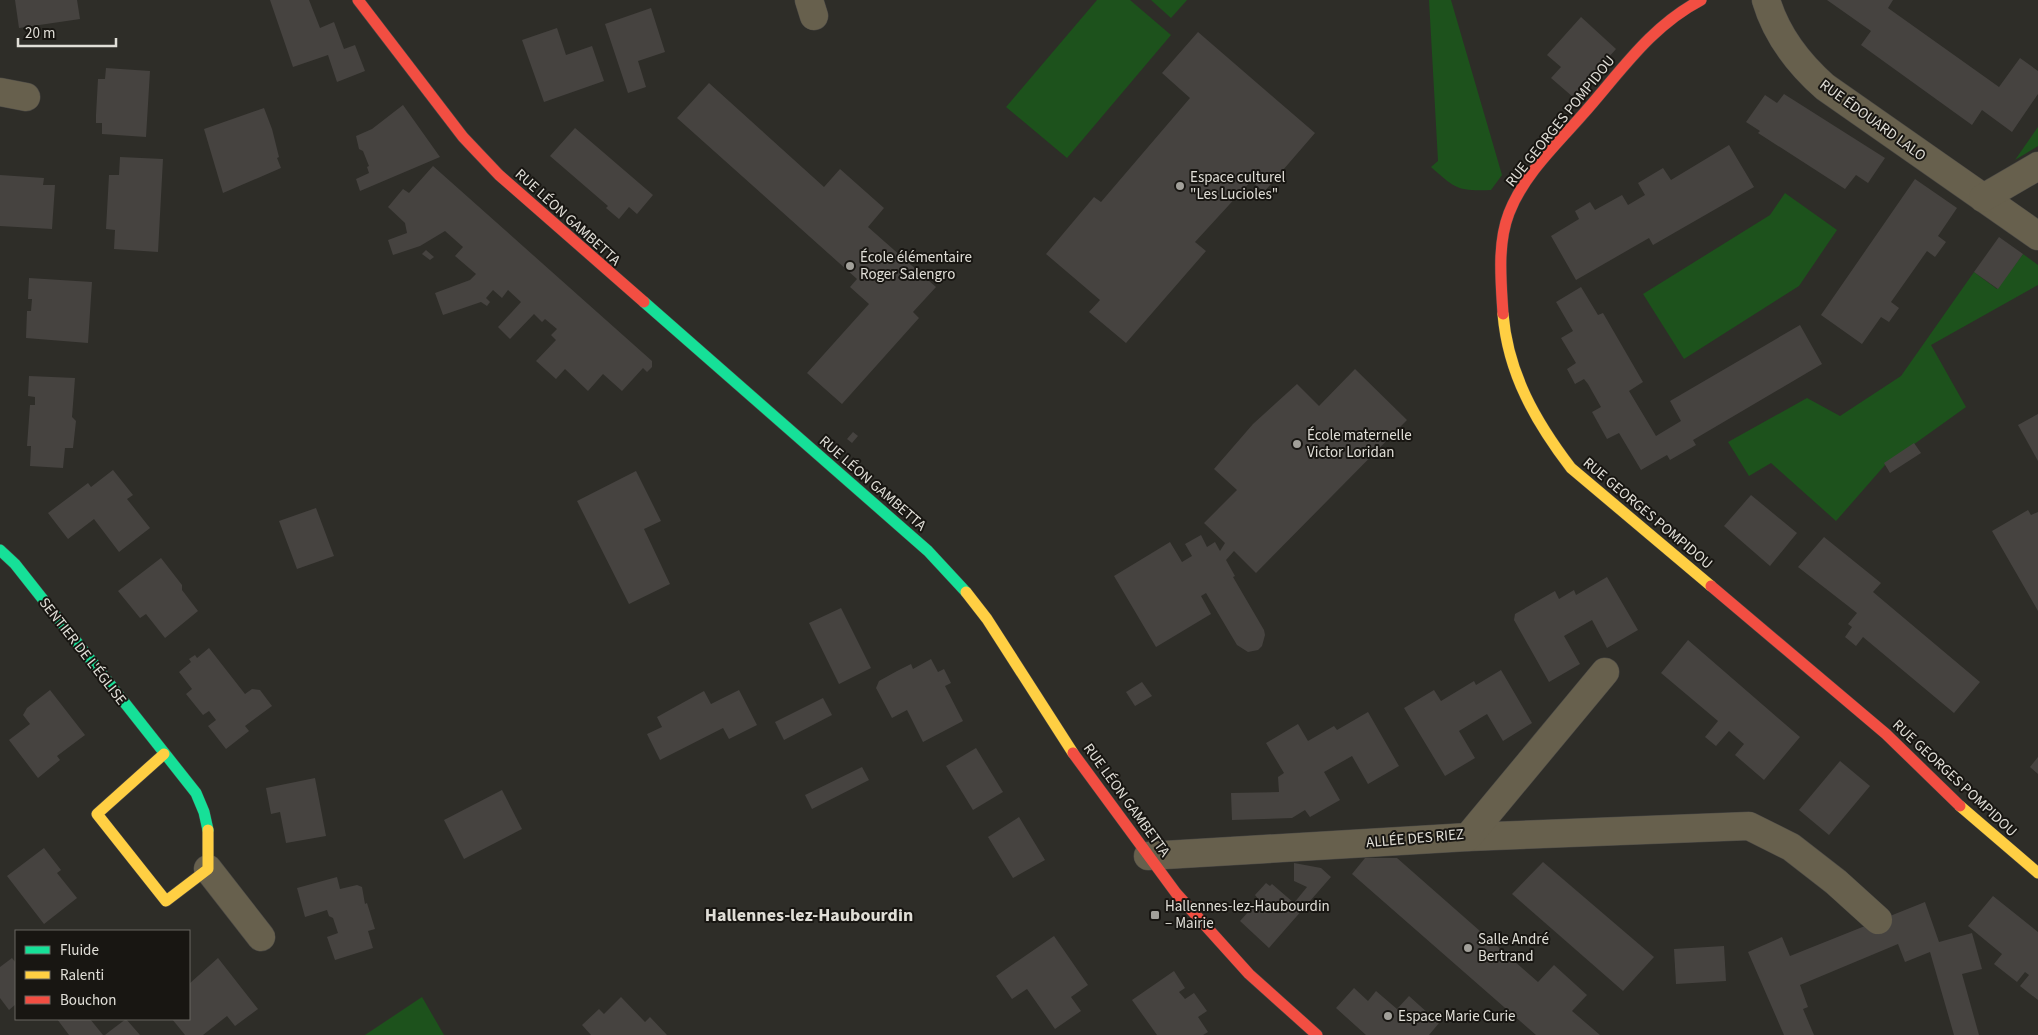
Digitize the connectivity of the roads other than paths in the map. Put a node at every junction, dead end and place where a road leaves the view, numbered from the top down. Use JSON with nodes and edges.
{"nodes":[{"id":1,"x":358,"y":0,"type":"edge"},
{"id":2,"x":1701,"y":0,"type":"edge"},
{"id":3,"x":1766,"y":0,"type":"edge"},
{"id":4,"x":0,"y":92,"type":"edge"},
{"id":5,"x":26,"y":97,"type":"dead end"},
{"id":6,"x":2038,"y":166,"type":"edge"},
{"id":7,"x":1983,"y":198,"type":"junction"},
{"id":8,"x":2038,"y":236,"type":"edge"},
{"id":9,"x":0,"y":550,"type":"edge"},
{"id":10,"x":1606,"y":672,"type":"dead end"},
{"id":11,"x":164,"y":754,"type":"junction"},
{"id":12,"x":1468,"y":837,"type":"junction"},
{"id":13,"x":1148,"y":856,"type":"junction"},
{"id":14,"x":208,"y":869,"type":"junction"},
{"id":15,"x":2038,"y":873,"type":"edge"},
{"id":16,"x":1878,"y":920,"type":"dead end"},
{"id":17,"x":261,"y":937,"type":"dead end"},
{"id":18,"x":1317,"y":1035,"type":"edge"}],
"edges":[{"from":1,"to":13,"type":"street","name":"RUE LÉON GAMBETTA"},
{"from":2,"to":15,"type":"street","name":"RUE GEORGES POMPIDOU"},
{"from":3,"to":7,"type":"street","name":"RUE ÉDOUARD LALO"},
{"from":4,"to":5,"type":"street"},
{"from":6,"to":7,"type":"street"},
{"from":7,"to":8,"type":"street","name":"RUE ÉDOUARD LALO"},
{"from":9,"to":11,"type":"street","name":"SENTIER DE L'ÉGLISE"},
{"from":10,"to":12,"type":"street","name":"ALLÉE DES RIEZ"},
{"from":11,"to":14,"type":"street","name":"SENTIER DE L'ÉGLISE"},
{"from":11,"to":14,"type":"street"},
{"from":12,"to":13,"type":"street","name":"ALLÉE DES RIEZ"},
{"from":12,"to":16,"type":"street"},
{"from":13,"to":18,"type":"street","name":"RUE LÉON GAMBETTA"},
{"from":14,"to":17,"type":"street"}]}
